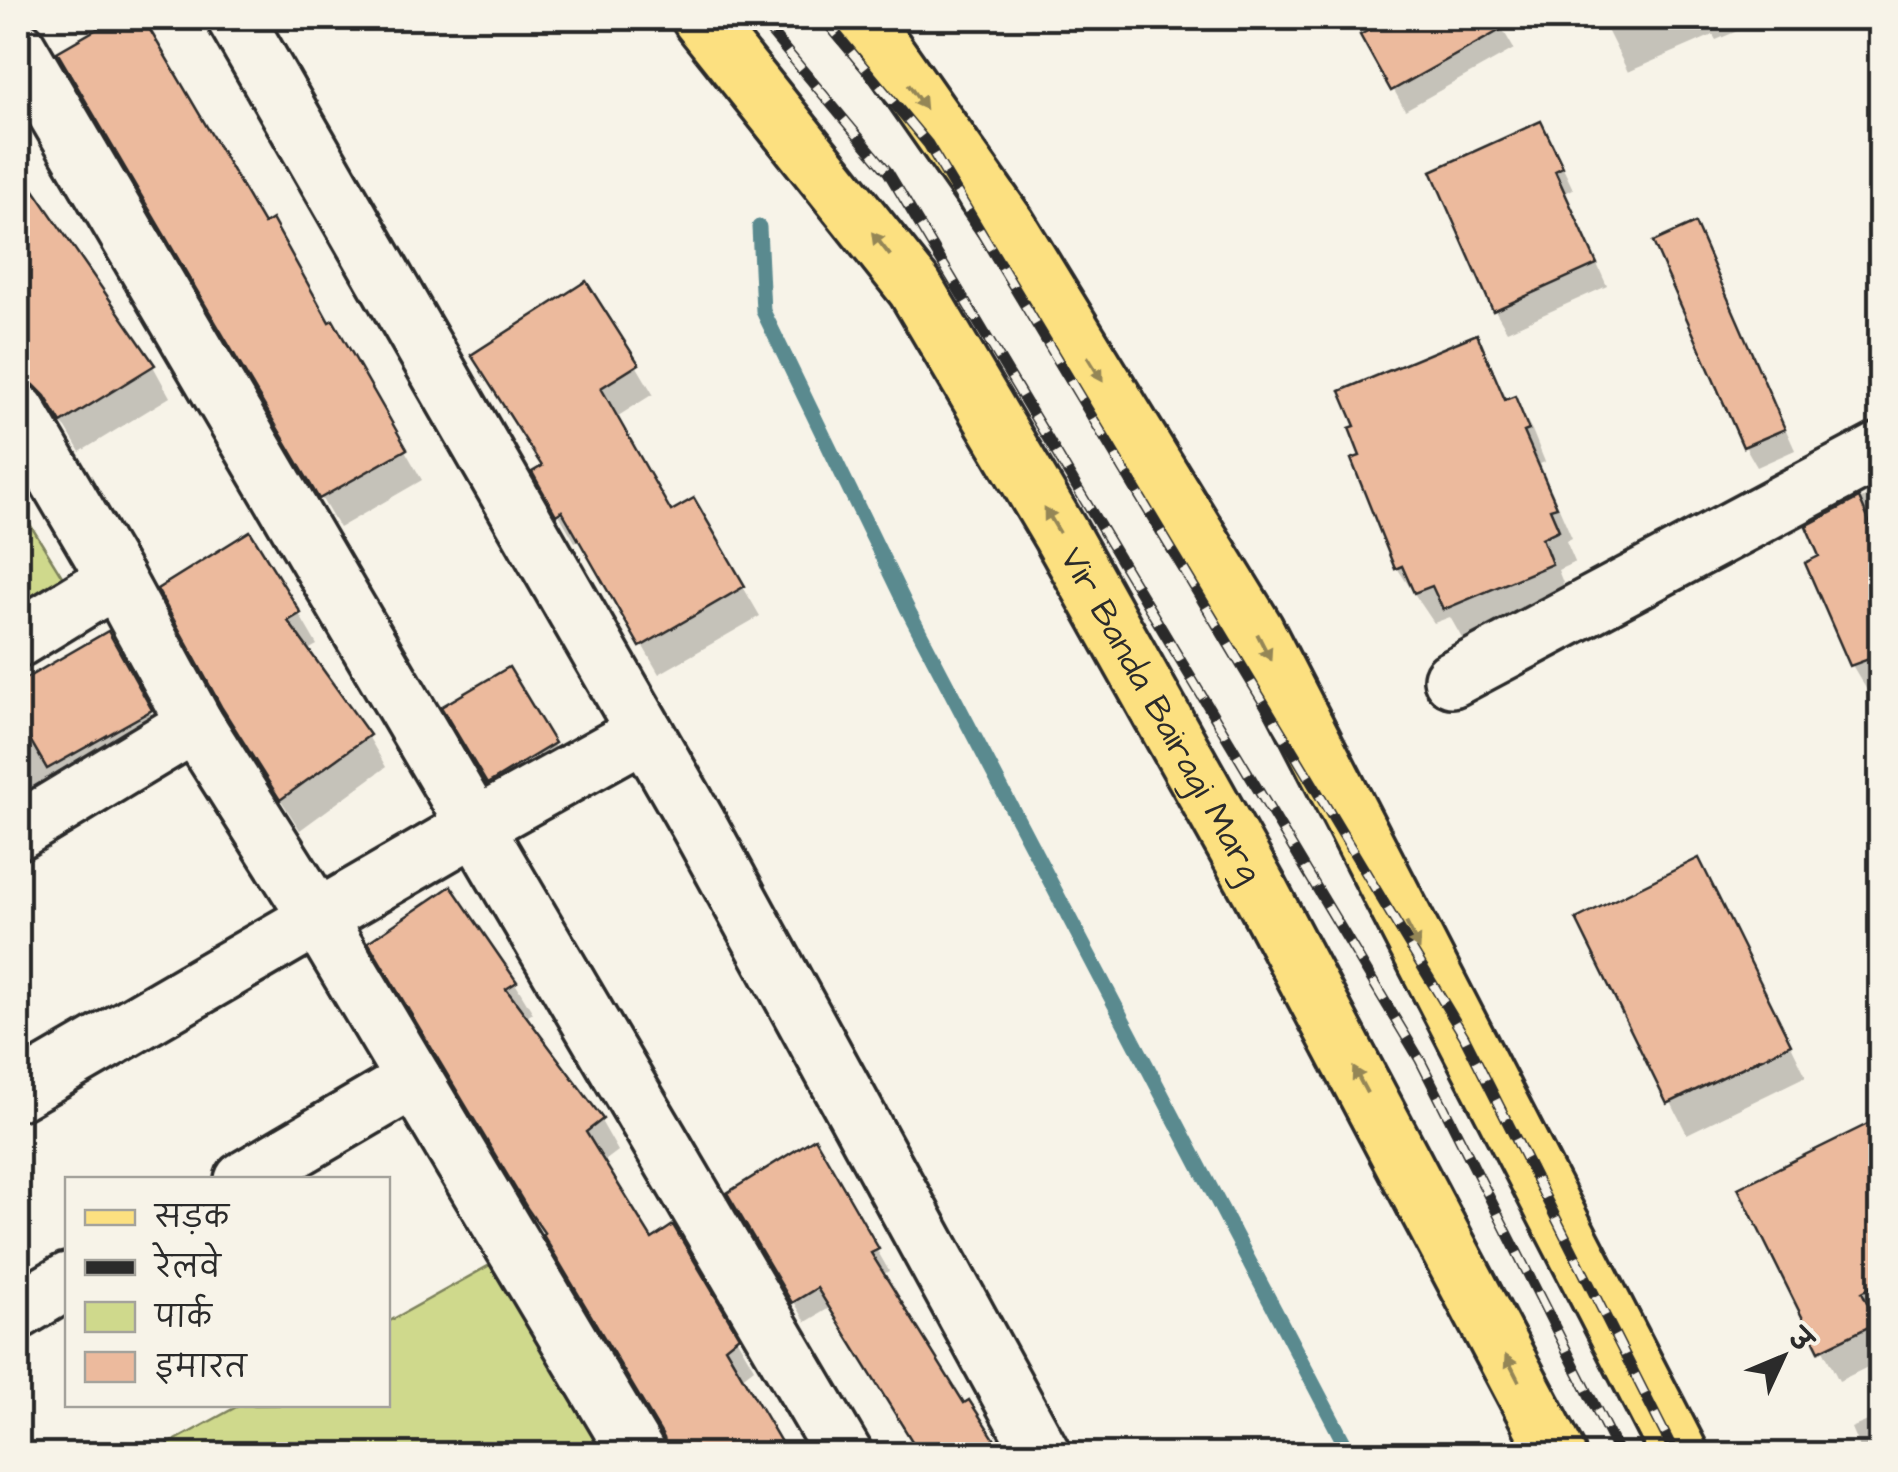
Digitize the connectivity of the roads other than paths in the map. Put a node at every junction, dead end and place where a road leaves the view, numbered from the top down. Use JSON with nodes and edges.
{"nodes":[{"id":1,"x":55,"y":18,"type":"edge"},
{"id":2,"x":235,"y":18,"type":"edge"},
{"id":3,"x":700,"y":18,"type":"edge"},
{"id":4,"x":862,"y":18,"type":"edge"},
{"id":5,"x":18,"y":45,"type":"edge"},
{"id":6,"x":18,"y":412,"type":"edge"},
{"id":7,"x":1880,"y":451,"type":"edge"},
{"id":8,"x":116,"y":579,"type":"junction"},
{"id":9,"x":18,"y":639,"type":"edge"},
{"id":10,"x":1452,"y":678,"type":"dead end"},
{"id":11,"x":194,"y":724,"type":"junction"},
{"id":12,"x":646,"y":732,"type":"junction"},
{"id":13,"x":476,"y":826,"type":"junction"},
{"id":14,"x":18,"y":831,"type":"edge"},
{"id":15,"x":317,"y":916,"type":"junction"},
{"id":16,"x":414,"y":1080,"type":"junction"},
{"id":17,"x":18,"y":1092,"type":"edge"},
{"id":18,"x":247,"y":1177,"type":"edge"},
{"id":19,"x":65,"y":1284,"type":"edge"},
{"id":20,"x":18,"y":1310,"type":"edge"},
{"id":21,"x":637,"y":1454,"type":"edge"},
{"id":22,"x":844,"y":1454,"type":"edge"},
{"id":23,"x":1042,"y":1454,"type":"edge"},
{"id":24,"x":1557,"y":1454,"type":"edge"},
{"id":25,"x":1680,"y":1454,"type":"edge"}],
"edges":[{"from":1,"to":5,"type":"street"},
{"from":2,"to":12,"type":"street"},
{"from":24,"to":3,"type":"main road","name":"Vir Banda Bairagi Marg","one_way":true},
{"from":4,"to":25,"type":"main road","one_way":true},
{"from":5,"to":13,"type":"street"},
{"from":6,"to":8,"type":"street"},
{"from":7,"to":10,"type":"street"},
{"from":8,"to":9,"type":"street"},
{"from":8,"to":11,"type":"street"},
{"from":11,"to":14,"type":"street"},
{"from":11,"to":15,"type":"street"},
{"from":12,"to":13,"type":"street"},
{"from":12,"to":23,"type":"street"},
{"from":13,"to":15,"type":"street"},
{"from":13,"to":22,"type":"street"},
{"from":15,"to":16,"type":"street"},
{"from":15,"to":17,"type":"street"},
{"from":16,"to":18,"type":"street"},
{"from":16,"to":21,"type":"street"},
{"from":19,"to":20,"type":"street"}]}
